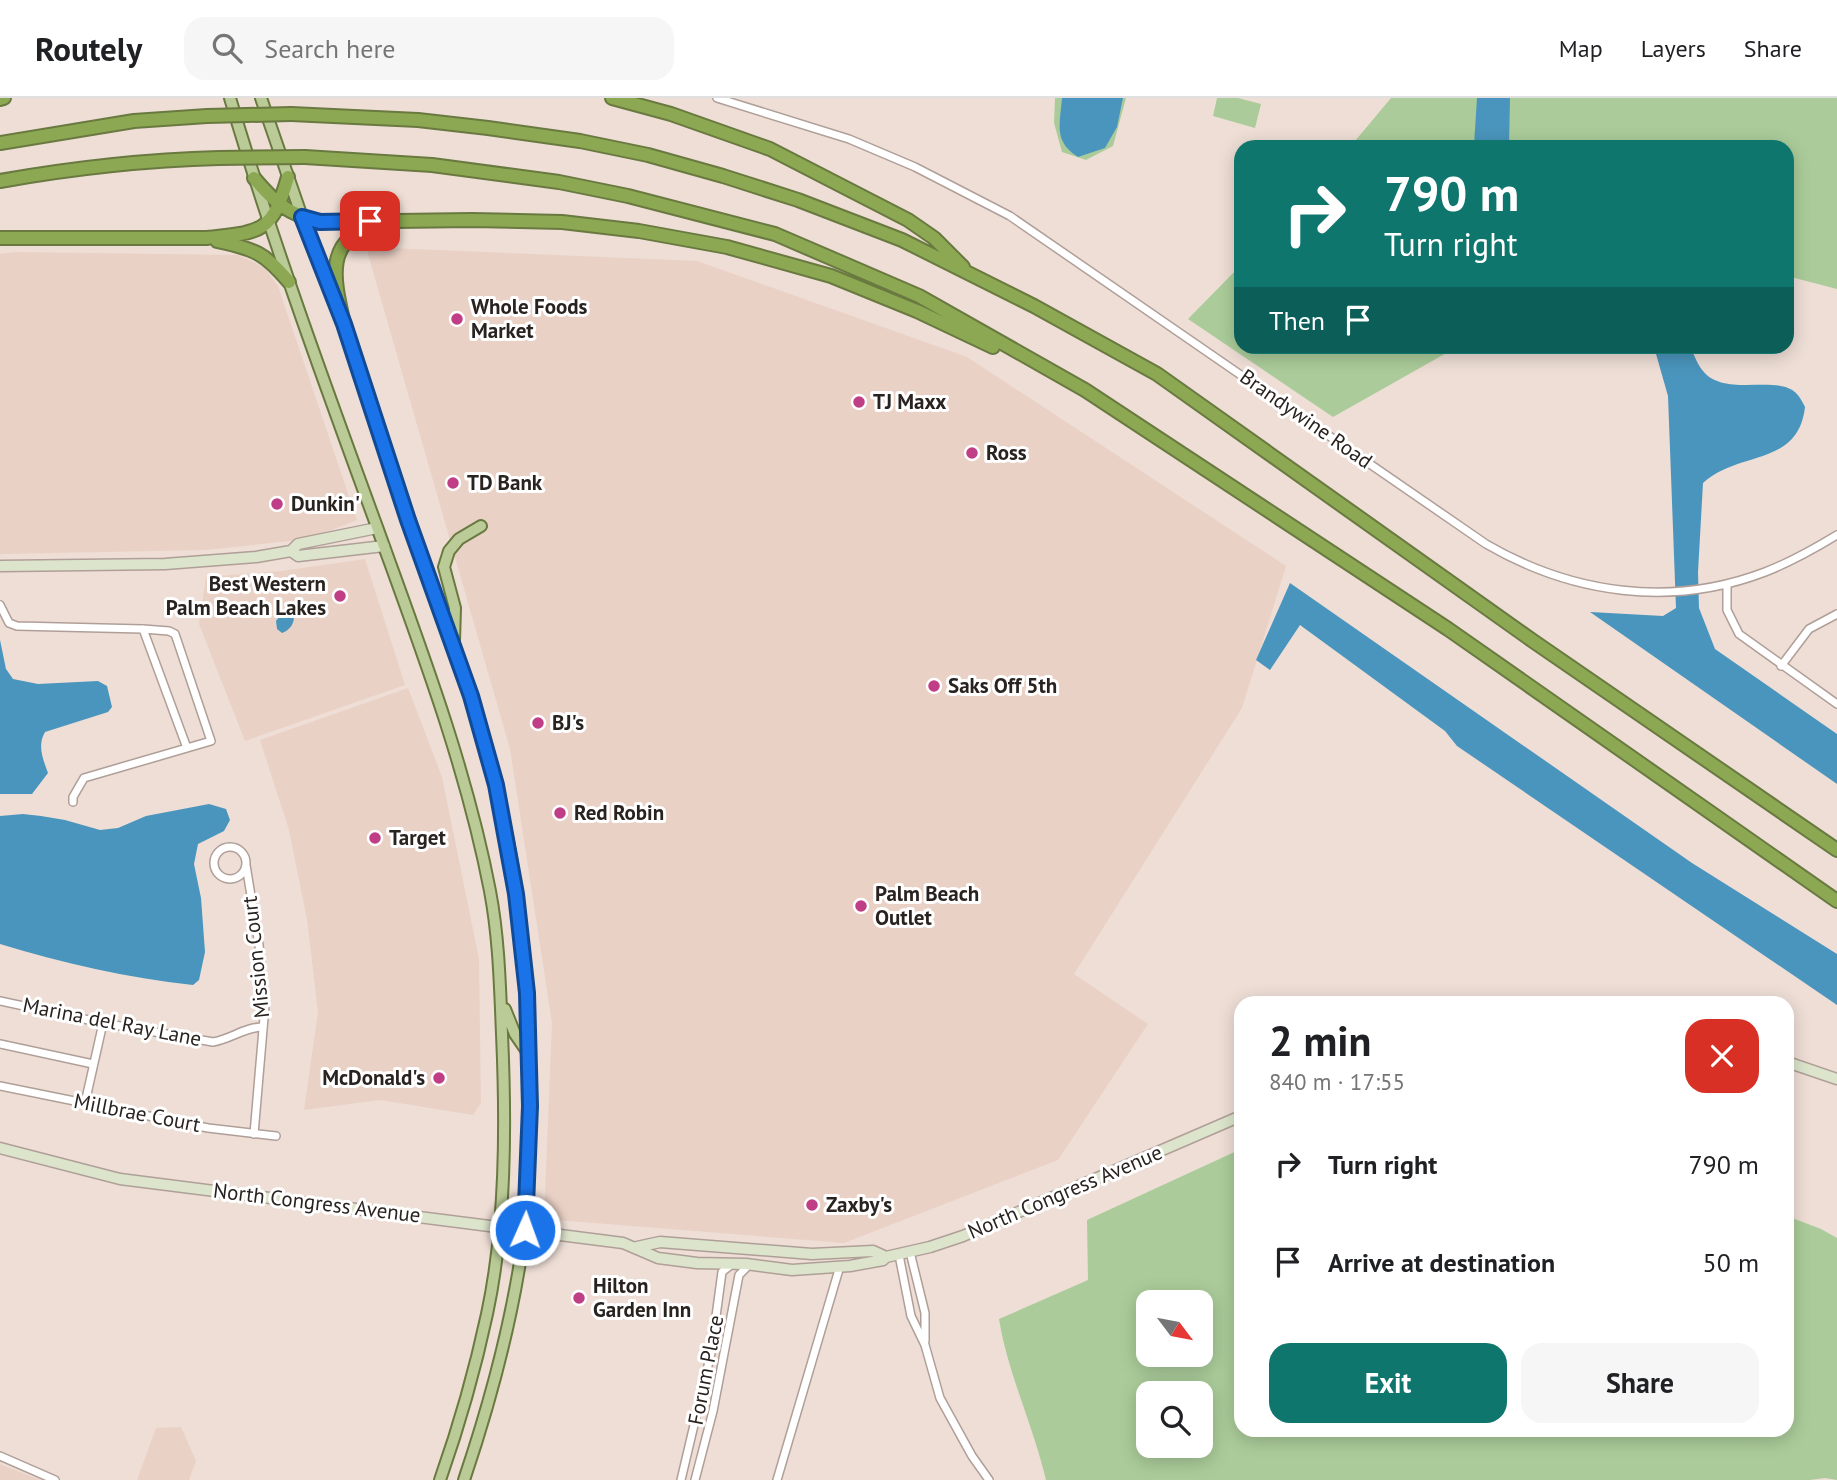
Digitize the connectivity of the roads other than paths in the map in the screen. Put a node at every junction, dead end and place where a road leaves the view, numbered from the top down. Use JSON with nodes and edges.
{"nodes":[{"id":1,"x":230,"y":98,"type":"edge"},
{"id":2,"x":261,"y":98,"type":"edge"},
{"id":3,"x":612,"y":98,"type":"edge"},
{"id":4,"x":717,"y":98,"type":"edge"},
{"id":5,"x":0,"y":143,"type":"edge"},
{"id":6,"x":288,"y":177,"type":"junction"},
{"id":7,"x":254,"y":178,"type":"junction"},
{"id":8,"x":0,"y":181,"type":"edge"},
{"id":9,"x":280,"y":206,"type":"junction"},
{"id":10,"x":302,"y":217,"type":"junction"},
{"id":11,"x":396,"y":221,"type":"junction"},
{"id":12,"x":268,"y":223,"type":"junction"},
{"id":13,"x":0,"y":238,"type":"edge"},
{"id":14,"x":207,"y":238,"type":"junction"},
{"id":15,"x":974,"y":277,"type":"junction"},
{"id":16,"x":289,"y":282,"type":"junction"},
{"id":17,"x":344,"y":324,"type":"junction"},
{"id":18,"x":1085,"y":390,"type":"junction"},
{"id":19,"x":481,"y":526,"type":"dead end"},
{"id":20,"x":377,"y":528,"type":"junction"},
{"id":21,"x":1837,"y":535,"type":"edge"},
{"id":22,"x":384,"y":546,"type":"junction"},
{"id":23,"x":291,"y":551,"type":"junction"},
{"id":24,"x":0,"y":566,"type":"edge"},
{"id":25,"x":1727,"y":584,"type":"junction"},
{"id":26,"x":0,"y":605,"type":"edge"},
{"id":27,"x":1837,"y":614,"type":"edge"},
{"id":28,"x":143,"y":629,"type":"junction"},
{"id":29,"x":454,"y":648,"type":"junction"},
{"id":30,"x":1781,"y":666,"type":"junction"},
{"id":31,"x":1837,"y":704,"type":"edge"},
{"id":32,"x":187,"y":748,"type":"junction"},
{"id":33,"x":73,"y":802,"type":"dead end"},
{"id":34,"x":1837,"y":850,"type":"edge"},
{"id":35,"x":246,"y":865,"type":"junction"},
{"id":36,"x":1837,"y":901,"type":"edge"},
{"id":37,"x":501,"y":993,"type":"junction"},
{"id":38,"x":0,"y":1001,"type":"edge"},
{"id":39,"x":103,"y":1023,"type":"junction"},
{"id":40,"x":263,"y":1027,"type":"junction"},
{"id":41,"x":0,"y":1044,"type":"edge"},
{"id":42,"x":529,"y":1054,"type":"junction"},
{"id":43,"x":93,"y":1064,"type":"junction"},
{"id":44,"x":1794,"y":1064,"type":"edge"},
{"id":45,"x":1837,"y":1079,"type":"edge"},
{"id":46,"x":0,"y":1086,"type":"edge"},
{"id":47,"x":85,"y":1103,"type":"junction"},
{"id":48,"x":1234,"y":1119,"type":"edge"},
{"id":49,"x":254,"y":1134,"type":"junction"},
{"id":50,"x":276,"y":1136,"type":"dead end"},
{"id":51,"x":0,"y":1149,"type":"edge"},
{"id":52,"x":498,"y":1227,"type":"junction"},
{"id":53,"x":525,"y":1230,"type":"junction"},
{"id":54,"x":637,"y":1247,"type":"junction"},
{"id":55,"x":755,"y":1250,"type":"junction"},
{"id":56,"x":904,"y":1253,"type":"junction"},
{"id":57,"x":886,"y":1257,"type":"junction"},
{"id":58,"x":732,"y":1264,"type":"junction"},
{"id":59,"x":749,"y":1265,"type":"junction"},
{"id":60,"x":840,"y":1266,"type":"junction"},
{"id":61,"x":925,"y":1345,"type":"junction"},
{"id":62,"x":0,"y":1457,"type":"edge"},
{"id":63,"x":55,"y":1480,"type":"edge"},
{"id":64,"x":440,"y":1480,"type":"edge"},
{"id":65,"x":464,"y":1480,"type":"edge"},
{"id":66,"x":681,"y":1480,"type":"edge"},
{"id":67,"x":695,"y":1480,"type":"edge"},
{"id":68,"x":776,"y":1480,"type":"edge"},
{"id":69,"x":989,"y":1480,"type":"edge"}],
"edges":[{"from":1,"to":7,"type":"main road"},
{"from":2,"to":6,"type":"main road"},
{"from":3,"to":15,"type":"highway"},
{"from":4,"to":25,"type":"street","name":"Brandywine Road"},
{"from":5,"to":15,"type":"highway","bridge":true},
{"from":6,"to":9,"type":"highway"},
{"from":6,"to":10,"type":"main road"},
{"from":7,"to":9,"type":"highway"},
{"from":7,"to":12,"type":"main road"},
{"from":8,"to":18,"type":"highway","bridge":true},
{"from":9,"to":10,"type":"highway"},
{"from":9,"to":12,"type":"highway"},
{"from":10,"to":11,"type":"highway"},
{"from":10,"to":17,"type":"main road"},
{"from":11,"to":17,"type":"highway"},
{"from":11,"to":18,"type":"highway"},
{"from":12,"to":14,"type":"highway"},
{"from":12,"to":16,"type":"main road"},
{"from":13,"to":14,"type":"highway"},
{"from":14,"to":16,"type":"highway"},
{"from":15,"to":34,"type":"highway"},
{"from":16,"to":20,"type":"main road"},
{"from":17,"to":29,"type":"main road"},
{"from":18,"to":36,"type":"highway"},
{"from":19,"to":29,"type":"main road"},
{"from":20,"to":22,"type":"main road"},
{"from":20,"to":23,"type":"street"},
{"from":21,"to":25,"type":"street","name":"Brandywine Road"},
{"from":22,"to":23,"type":"street"},
{"from":22,"to":37,"type":"main road"},
{"from":23,"to":24,"type":"street"},
{"from":25,"to":30,"type":"street"},
{"from":26,"to":28,"type":"street"},
{"from":27,"to":30,"type":"street"},
{"from":28,"to":32,"type":"street"},
{"from":28,"to":32,"type":"street"},
{"from":29,"to":42,"type":"main road"},
{"from":30,"to":31,"type":"street"},
{"from":32,"to":33,"type":"street"},
{"from":35,"to":35,"type":"street","name":"Mission Court"},
{"from":35,"to":40,"type":"street","name":"Mission Court"},
{"from":37,"to":42,"type":"main road"},
{"from":37,"to":52,"type":"main road"},
{"from":38,"to":39,"type":"street","name":"Marina del Ray Lane"},
{"from":39,"to":40,"type":"street","name":"Marina del Ray Lane"},
{"from":39,"to":43,"type":"street"},
{"from":40,"to":49,"type":"street","name":"Mission Court"},
{"from":41,"to":43,"type":"street"},
{"from":42,"to":53,"type":"main road"},
{"from":43,"to":47,"type":"street"},
{"from":44,"to":45,"type":"street"},
{"from":46,"to":47,"type":"street","name":"Millbrae Court"},
{"from":47,"to":49,"type":"street","name":"Millbrae Court"},
{"from":48,"to":56,"type":"street","name":"North Congress Avenue"},
{"from":49,"to":50,"type":"street","name":"Millbrae Court"},
{"from":51,"to":52,"type":"street","name":"North Congress Avenue"},
{"from":52,"to":53,"type":"street","name":"North Congress Avenue"},
{"from":52,"to":64,"type":"main road"},
{"from":53,"to":54,"type":"street","name":"North Congress Avenue"},
{"from":53,"to":65,"type":"main road"},
{"from":54,"to":55,"type":"street","name":"North Congress Avenue"},
{"from":54,"to":58,"type":"street","name":"North Congress Avenue"},
{"from":55,"to":57,"type":"street","name":"North Congress Avenue"},
{"from":55,"to":58,"type":"street"},
{"from":56,"to":57,"type":"street","name":"North Congress Avenue"},
{"from":56,"to":61,"type":"street"},
{"from":56,"to":61,"type":"street"},
{"from":57,"to":60,"type":"street","name":"North Congress Avenue"},
{"from":58,"to":59,"type":"street","name":"North Congress Avenue"},
{"from":58,"to":66,"type":"street","name":"Forum Place"},
{"from":59,"to":60,"type":"street","name":"North Congress Avenue"},
{"from":59,"to":67,"type":"street","name":"Forum Place"},
{"from":60,"to":68,"type":"street"},
{"from":61,"to":69,"type":"street"},
{"from":62,"to":63,"type":"street"}]}
